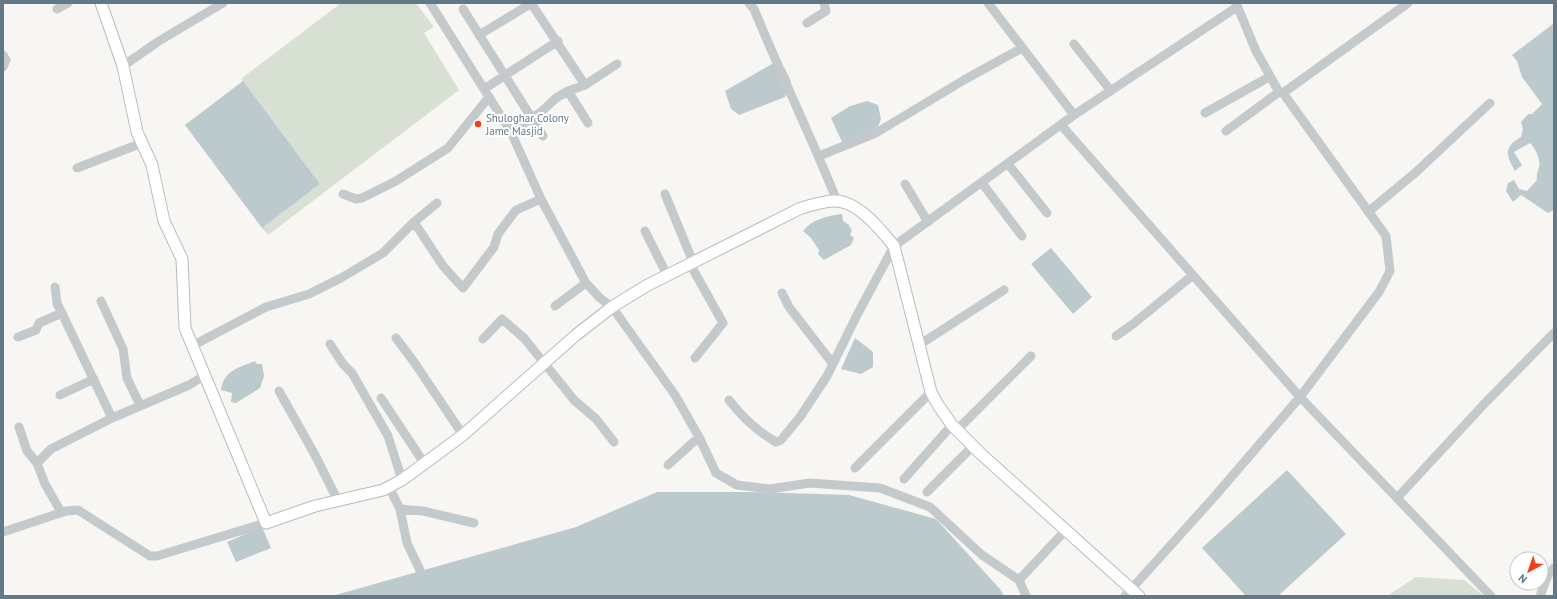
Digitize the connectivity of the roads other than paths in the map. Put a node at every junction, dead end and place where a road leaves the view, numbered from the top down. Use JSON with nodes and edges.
{"nodes":[{"id":1,"x":68,"y":3,"type":"edge"},
{"id":2,"x":101,"y":3,"type":"edge"},
{"id":3,"x":223,"y":3,"type":"edge"},
{"id":4,"x":442,"y":3,"type":"edge"},
{"id":5,"x":531,"y":3,"type":"edge"},
{"id":6,"x":824,"y":3,"type":"edge"},
{"id":7,"x":988,"y":3,"type":"edge"},
{"id":8,"x":1408,"y":3,"type":"edge"},
{"id":9,"x":754,"y":5,"type":"edge"},
{"id":10,"x":1236,"y":5,"type":"edge"},
{"id":11,"x":432,"y":6,"type":"edge"},
{"id":12,"x":57,"y":9,"type":"dead end"},
{"id":13,"x":463,"y":9,"type":"dead end"},
{"id":14,"x":807,"y":22,"type":"dead end"},
{"id":15,"x":479,"y":34,"type":"junction"},
{"id":16,"x":558,"y":41,"type":"junction"},
{"id":17,"x":1074,"y":44,"type":"dead end"},
{"id":18,"x":1022,"y":48,"type":"junction"},
{"id":19,"x":3,"y":55,"type":"edge"},
{"id":20,"x":617,"y":64,"type":"dead end"},
{"id":21,"x":123,"y":66,"type":"junction"},
{"id":22,"x":3,"y":67,"type":"edge"},
{"id":23,"x":504,"y":76,"type":"junction"},
{"id":24,"x":1269,"y":77,"type":"junction"},
{"id":25,"x":585,"y":85,"type":"junction"},
{"id":26,"x":568,"y":91,"type":"junction"},
{"id":27,"x":1111,"y":91,"type":"junction"},
{"id":28,"x":487,"y":93,"type":"junction"},
{"id":29,"x":1281,"y":93,"type":"junction"},
{"id":30,"x":1490,"y":103,"type":"dead end"},
{"id":31,"x":1205,"y":113,"type":"dead end"},
{"id":32,"x":1074,"y":116,"type":"junction"},
{"id":33,"x":531,"y":119,"type":"junction"},
{"id":34,"x":588,"y":123,"type":"dead end"},
{"id":35,"x":1062,"y":126,"type":"junction"},
{"id":36,"x":1226,"y":131,"type":"dead end"},
{"id":37,"x":511,"y":132,"type":"junction"},
{"id":38,"x":543,"y":136,"type":"dead end"},
{"id":39,"x":142,"y":143,"type":"junction"},
{"id":40,"x":819,"y":156,"type":"junction"},
{"id":41,"x":1008,"y":164,"type":"junction"},
{"id":42,"x":77,"y":168,"type":"dead end"},
{"id":43,"x":982,"y":183,"type":"junction"},
{"id":44,"x":905,"y":184,"type":"dead end"},
{"id":45,"x":343,"y":194,"type":"dead end"},
{"id":46,"x":665,"y":194,"type":"dead end"},
{"id":47,"x":541,"y":199,"type":"junction"},
{"id":48,"x":837,"y":201,"type":"junction"},
{"id":49,"x":437,"y":203,"type":"dead end"},
{"id":50,"x":1368,"y":212,"type":"junction"},
{"id":51,"x":1047,"y":213,"type":"dead end"},
{"id":52,"x":414,"y":222,"type":"junction"},
{"id":53,"x":928,"y":222,"type":"junction"},
{"id":54,"x":645,"y":231,"type":"dead end"},
{"id":55,"x":1022,"y":236,"type":"dead end"},
{"id":56,"x":894,"y":246,"type":"junction"},
{"id":57,"x":692,"y":263,"type":"junction"},
{"id":58,"x":667,"y":275,"type":"junction"},
{"id":59,"x":1193,"y":275,"type":"junction"},
{"id":60,"x":586,"y":283,"type":"junction"},
{"id":61,"x":55,"y":287,"type":"dead end"},
{"id":62,"x":1004,"y":290,"type":"dead end"},
{"id":63,"x":782,"y":293,"type":"dead end"},
{"id":64,"x":101,"y":301,"type":"dead end"},
{"id":65,"x":555,"y":306,"type":"dead end"},
{"id":66,"x":612,"y":307,"type":"junction"},
{"id":67,"x":62,"y":313,"type":"junction"},
{"id":68,"x":1554,"y":333,"type":"edge"},
{"id":69,"x":1116,"y":336,"type":"dead end"},
{"id":70,"x":18,"y":337,"type":"dead end"},
{"id":71,"x":396,"y":338,"type":"dead end"},
{"id":72,"x":483,"y":339,"type":"dead end"},
{"id":73,"x":330,"y":344,"type":"dead end"},
{"id":74,"x":919,"y":345,"type":"junction"},
{"id":75,"x":192,"y":346,"type":"junction"},
{"id":76,"x":1031,"y":356,"type":"dead end"},
{"id":77,"x":695,"y":358,"type":"dead end"},
{"id":78,"x":545,"y":363,"type":"junction"},
{"id":79,"x":833,"y":364,"type":"junction"},
{"id":80,"x":204,"y":376,"type":"junction"},
{"id":81,"x":94,"y":379,"type":"junction"},
{"id":82,"x":279,"y":391,"type":"dead end"},
{"id":83,"x":930,"y":392,"type":"junction"},
{"id":84,"x":60,"y":395,"type":"dead end"},
{"id":85,"x":1300,"y":397,"type":"junction"},
{"id":86,"x":381,"y":398,"type":"dead end"},
{"id":87,"x":729,"y":400,"type":"dead end"},
{"id":88,"x":140,"y":405,"type":"junction"},
{"id":89,"x":112,"y":418,"type":"junction"},
{"id":90,"x":19,"y":428,"type":"dead end"},
{"id":91,"x":955,"y":428,"type":"junction"},
{"id":92,"x":463,"y":435,"type":"junction"},
{"id":93,"x":699,"y":437,"type":"junction"},
{"id":94,"x":614,"y":442,"type":"dead end"},
{"id":95,"x":973,"y":446,"type":"junction"},
{"id":96,"x":37,"y":463,"type":"junction"},
{"id":97,"x":424,"y":463,"type":"junction"},
{"id":98,"x":668,"y":465,"type":"dead end"},
{"id":99,"x":856,"y":468,"type":"dead end"},
{"id":100,"x":904,"y":479,"type":"dead end"},
{"id":101,"x":402,"y":480,"type":"junction"},
{"id":102,"x":389,"y":487,"type":"junction"},
{"id":103,"x":927,"y":492,"type":"dead end"},
{"id":104,"x":1398,"y":498,"type":"junction"},
{"id":105,"x":338,"y":501,"type":"junction"},
{"id":106,"x":400,"y":509,"type":"junction"},
{"id":107,"x":61,"y":512,"type":"junction"},
{"id":108,"x":266,"y":523,"type":"junction"},
{"id":109,"x":474,"y":523,"type":"dead end"},
{"id":110,"x":1065,"y":531,"type":"junction"},
{"id":111,"x":3,"y":532,"type":"edge"},
{"id":112,"x":1554,"y":568,"type":"edge"},
{"id":113,"x":420,"y":570,"type":"dead end"},
{"id":114,"x":1019,"y":580,"type":"junction"},
{"id":115,"x":1132,"y":594,"type":"edge"},
{"id":116,"x":1026,"y":596,"type":"edge"},
{"id":117,"x":1491,"y":596,"type":"edge"},
{"id":118,"x":1540,"y":596,"type":"edge"}],
"edges":[{"from":1,"to":12,"type":"street"},
{"from":2,"to":21,"type":"main road"},
{"from":3,"to":21,"type":"street"},
{"from":4,"to":11,"type":"street"},
{"from":5,"to":15,"type":"street"},
{"from":5,"to":16,"type":"street"},
{"from":6,"to":14,"type":"street"},
{"from":7,"to":18,"type":"street"},
{"from":8,"to":29,"type":"street"},
{"from":9,"to":40,"type":"street"},
{"from":10,"to":24,"type":"street"},
{"from":10,"to":27,"type":"street"},
{"from":11,"to":28,"type":"street"},
{"from":13,"to":15,"type":"street"},
{"from":15,"to":23,"type":"street"},
{"from":16,"to":23,"type":"street"},
{"from":16,"to":25,"type":"street"},
{"from":17,"to":27,"type":"street"},
{"from":18,"to":32,"type":"street"},
{"from":18,"to":40,"type":"street"},
{"from":19,"to":22,"type":"street"},
{"from":20,"to":25,"type":"street"},
{"from":21,"to":39,"type":"main road"},
{"from":23,"to":28,"type":"street"},
{"from":23,"to":33,"type":"street"},
{"from":24,"to":29,"type":"street"},
{"from":24,"to":31,"type":"street"},
{"from":25,"to":26,"type":"street"},
{"from":26,"to":33,"type":"street"},
{"from":26,"to":34,"type":"street"},
{"from":27,"to":32,"type":"street"},
{"from":28,"to":37,"type":"street"},
{"from":28,"to":45,"type":"street"},
{"from":29,"to":36,"type":"street"},
{"from":29,"to":50,"type":"street"},
{"from":30,"to":50,"type":"street"},
{"from":32,"to":35,"type":"street"},
{"from":33,"to":37,"type":"street"},
{"from":33,"to":38,"type":"street"},
{"from":35,"to":41,"type":"street"},
{"from":35,"to":59,"type":"street"},
{"from":37,"to":47,"type":"street"},
{"from":39,"to":42,"type":"street"},
{"from":39,"to":75,"type":"main road"},
{"from":40,"to":48,"type":"street"},
{"from":41,"to":43,"type":"street"},
{"from":41,"to":51,"type":"street"},
{"from":43,"to":53,"type":"street"},
{"from":43,"to":55,"type":"street"},
{"from":44,"to":53,"type":"street"},
{"from":46,"to":57,"type":"street"},
{"from":47,"to":52,"type":"street"},
{"from":47,"to":60,"type":"street"},
{"from":48,"to":56,"type":"main road"},
{"from":48,"to":57,"type":"main road"},
{"from":49,"to":52,"type":"street"},
{"from":50,"to":85,"type":"street"},
{"from":52,"to":75,"type":"street"},
{"from":53,"to":56,"type":"street"},
{"from":54,"to":58,"type":"street"},
{"from":56,"to":74,"type":"main road"},
{"from":56,"to":79,"type":"street"},
{"from":57,"to":58,"type":"main road"},
{"from":57,"to":77,"type":"street"},
{"from":58,"to":66,"type":"main road"},
{"from":59,"to":69,"type":"street"},
{"from":59,"to":85,"type":"street"},
{"from":60,"to":65,"type":"street"},
{"from":60,"to":66,"type":"street"},
{"from":61,"to":67,"type":"street"},
{"from":62,"to":74,"type":"street"},
{"from":63,"to":79,"type":"street"},
{"from":64,"to":88,"type":"street"},
{"from":66,"to":78,"type":"main road"},
{"from":66,"to":93,"type":"street"},
{"from":67,"to":70,"type":"street"},
{"from":67,"to":81,"type":"street"},
{"from":68,"to":104,"type":"street"},
{"from":71,"to":92,"type":"street"},
{"from":72,"to":78,"type":"street"},
{"from":73,"to":101,"type":"street"},
{"from":74,"to":83,"type":"main road"},
{"from":75,"to":80,"type":"main road"},
{"from":76,"to":91,"type":"street"},
{"from":78,"to":92,"type":"main road"},
{"from":78,"to":94,"type":"street"},
{"from":79,"to":87,"type":"street"},
{"from":80,"to":88,"type":"street"},
{"from":80,"to":108,"type":"main road"},
{"from":81,"to":84,"type":"street"},
{"from":81,"to":89,"type":"street"},
{"from":82,"to":105,"type":"street"},
{"from":83,"to":91,"type":"main road"},
{"from":83,"to":99,"type":"street"},
{"from":85,"to":104,"type":"street"},
{"from":85,"to":115,"type":"street"},
{"from":86,"to":97,"type":"street"},
{"from":88,"to":89,"type":"street"},
{"from":89,"to":96,"type":"street"},
{"from":90,"to":96,"type":"street"},
{"from":91,"to":95,"type":"main road"},
{"from":91,"to":100,"type":"street"},
{"from":92,"to":97,"type":"main road"},
{"from":93,"to":98,"type":"street"},
{"from":93,"to":114,"type":"street"},
{"from":95,"to":103,"type":"street"},
{"from":95,"to":110,"type":"main road"},
{"from":96,"to":107,"type":"street"},
{"from":97,"to":101,"type":"main road"},
{"from":101,"to":102,"type":"main road"},
{"from":102,"to":105,"type":"main road"},
{"from":102,"to":106,"type":"street"},
{"from":104,"to":117,"type":"street"},
{"from":105,"to":108,"type":"main road"},
{"from":106,"to":109,"type":"street"},
{"from":106,"to":113,"type":"street"},
{"from":107,"to":108,"type":"street"},
{"from":107,"to":111,"type":"street"},
{"from":110,"to":114,"type":"street"},
{"from":110,"to":115,"type":"main road"},
{"from":112,"to":118,"type":"street"},
{"from":114,"to":116,"type":"street"}]}
